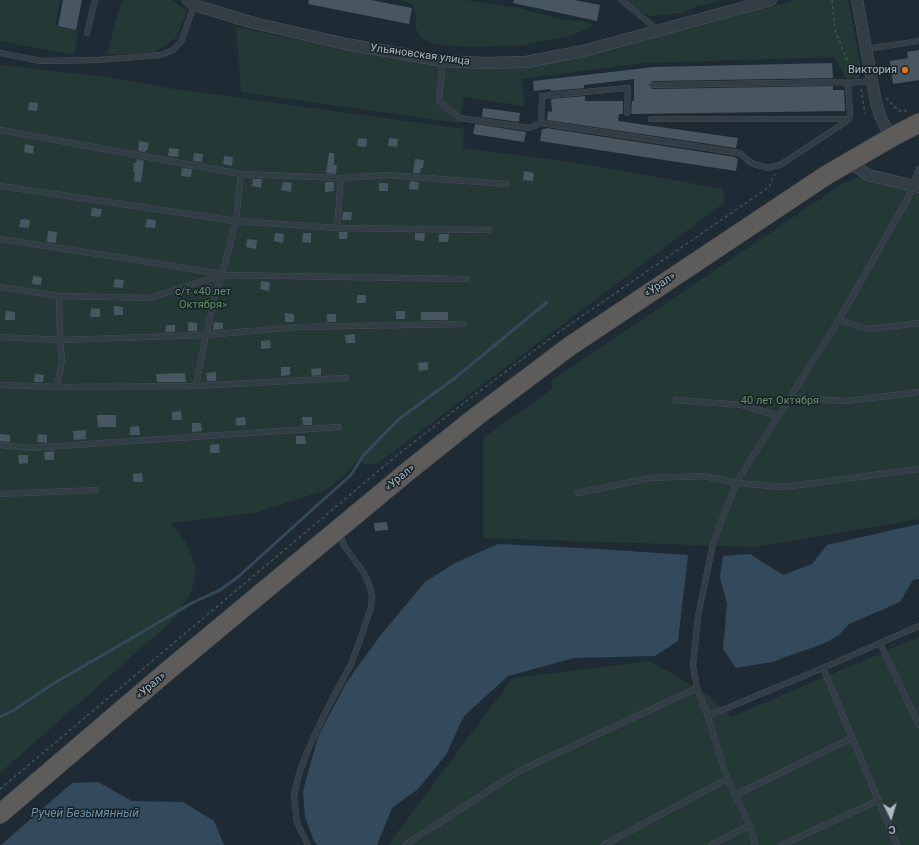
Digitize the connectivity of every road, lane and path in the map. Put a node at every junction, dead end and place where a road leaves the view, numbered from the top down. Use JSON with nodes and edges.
{"nodes":[{"id":1,"x":95,"y":0,"type":"edge"},
{"id":2,"x":621,"y":0,"type":"edge"},
{"id":3,"x":771,"y":0,"type":"edge"},
{"id":4,"x":832,"y":0,"type":"edge"},
{"id":5,"x":857,"y":0,"type":"edge"},
{"id":6,"x":193,"y":2,"type":"edge"},
{"id":7,"x":659,"y":30,"type":"junction"},
{"id":8,"x":87,"y":33,"type":"dead end"},
{"id":9,"x":919,"y":41,"type":"edge"},
{"id":10,"x":866,"y":49,"type":"junction"},
{"id":11,"x":0,"y":53,"type":"edge"},
{"id":12,"x":444,"y":61,"type":"junction"},
{"id":13,"x":872,"y":81,"type":"junction"},
{"id":14,"x":848,"y":83,"type":"junction"},
{"id":15,"x":859,"y":83,"type":"junction"},
{"id":16,"x":653,"y":85,"type":"dead end"},
{"id":17,"x":883,"y":92,"type":"dead end"},
{"id":18,"x":627,"y":113,"type":"dead end"},
{"id":19,"x":865,"y":114,"type":"dead end"},
{"id":20,"x":916,"y":117,"type":"edge"},
{"id":21,"x":652,"y":119,"type":"dead end"},
{"id":22,"x":849,"y":119,"type":"junction"},
{"id":23,"x":541,"y":123,"type":"junction"},
{"id":24,"x":0,"y":130,"type":"edge"},
{"id":25,"x":889,"y":132,"type":"junction"},
{"id":26,"x":864,"y":152,"type":"junction"},
{"id":27,"x":841,"y":166,"type":"junction"},
{"id":28,"x":919,"y":169,"type":"edge"},
{"id":29,"x":822,"y":171,"type":"junction"},
{"id":30,"x":863,"y":172,"type":"junction"},
{"id":31,"x":241,"y":174,"type":"junction"},
{"id":32,"x":341,"y":178,"type":"junction"},
{"id":33,"x":506,"y":184,"type":"dead end"},
{"id":34,"x":0,"y":186,"type":"edge"},
{"id":35,"x":916,"y":186,"type":"edge"},
{"id":36,"x":236,"y":221,"type":"junction"},
{"id":37,"x":337,"y":228,"type":"junction"},
{"id":38,"x":489,"y":230,"type":"dead end"},
{"id":39,"x":0,"y":239,"type":"edge"},
{"id":40,"x":222,"y":275,"type":"junction"},
{"id":41,"x":467,"y":279,"type":"dead end"},
{"id":42,"x":0,"y":287,"type":"edge"},
{"id":43,"x":59,"y":296,"type":"junction"},
{"id":44,"x":839,"y":320,"type":"junction"},
{"id":45,"x":919,"y":323,"type":"edge"},
{"id":46,"x":464,"y":324,"type":"dead end"},
{"id":47,"x":206,"y":335,"type":"junction"},
{"id":48,"x":0,"y":337,"type":"edge"},
{"id":49,"x":60,"y":340,"type":"junction"},
{"id":50,"x":346,"y":378,"type":"dead end"},
{"id":51,"x":0,"y":385,"type":"edge"},
{"id":52,"x":196,"y":386,"type":"junction"},
{"id":53,"x":57,"y":387,"type":"junction"},
{"id":54,"x":919,"y":392,"type":"edge"},
{"id":55,"x":790,"y":398,"type":"junction"},
{"id":56,"x":676,"y":400,"type":"dead end"},
{"id":57,"x":779,"y":416,"type":"junction"},
{"id":58,"x":339,"y":427,"type":"dead end"},
{"id":59,"x":0,"y":446,"type":"edge"},
{"id":60,"x":919,"y":469,"type":"edge"},
{"id":61,"x":736,"y":484,"type":"junction"},
{"id":62,"x":96,"y":490,"type":"dead end"},
{"id":63,"x":578,"y":493,"type":"dead end"},
{"id":64,"x":0,"y":494,"type":"edge"},
{"id":65,"x":348,"y":522,"type":"junction"},
{"id":66,"x":337,"y":545,"type":"dead end"},
{"id":67,"x":347,"y":550,"type":"junction"},
{"id":68,"x":919,"y":626,"type":"edge"},
{"id":69,"x":880,"y":643,"type":"junction"},
{"id":70,"x":823,"y":668,"type":"junction"},
{"id":71,"x":697,"y":688,"type":"junction"},
{"id":72,"x":708,"y":716,"type":"junction"},
{"id":73,"x":919,"y":725,"type":"edge"},
{"id":74,"x":852,"y":738,"type":"junction"},
{"id":75,"x":727,"y":779,"type":"junction"},
{"id":76,"x":735,"y":795,"type":"junction"},
{"id":77,"x":0,"y":800,"type":"edge"},
{"id":78,"x":878,"y":800,"type":"junction"},
{"id":79,"x":0,"y":814,"type":"edge"},
{"id":80,"x":750,"y":825,"type":"junction"},
{"id":81,"x":308,"y":845,"type":"edge"},
{"id":82,"x":405,"y":845,"type":"edge"},
{"id":83,"x":604,"y":845,"type":"edge"},
{"id":84,"x":711,"y":845,"type":"edge"},
{"id":85,"x":755,"y":845,"type":"edge"},
{"id":86,"x":782,"y":845,"type":"edge"},
{"id":87,"x":897,"y":845,"type":"edge"}],
"edges":[{"from":1,"to":8,"type":"lane"},
{"from":2,"to":7,"type":"lane"},
{"from":3,"to":7,"type":"street","name":"Ульяновская улица"},
{"from":4,"to":15,"type":"path"},
{"from":5,"to":10,"type":"street"},
{"from":6,"to":11,"type":"lane"},
{"from":6,"to":12,"type":"street","name":"Ульяновская улица"},
{"from":7,"to":12,"type":"street","name":"Ульяновская улица"},
{"from":9,"to":10,"type":"lane"},
{"from":10,"to":13,"type":"street"},
{"from":12,"to":23,"type":"lane"},
{"from":13,"to":15,"type":"lane"},
{"from":13,"to":25,"type":"street"},
{"from":14,"to":15,"type":"lane"},
{"from":14,"to":16,"type":"lane"},
{"from":14,"to":22,"type":"lane"},
{"from":15,"to":19,"type":"path"},
{"from":17,"to":20,"type":"path"},
{"from":18,"to":23,"type":"lane"},
{"from":20,"to":25,"type":"highway"},
{"from":21,"to":22,"type":"lane"},
{"from":22,"to":23,"type":"lane"},
{"from":24,"to":31,"type":"lane"},
{"from":25,"to":26,"type":"highway"},
{"from":25,"to":29,"type":"highway"},
{"from":26,"to":27,"type":"highway"},
{"from":26,"to":30,"type":"street"},
{"from":27,"to":29,"type":"highway"},
{"from":27,"to":30,"type":"street"},
{"from":28,"to":35,"type":"lane"},
{"from":29,"to":65,"type":"highway","name":"«Урал»"},
{"from":29,"to":77,"type":"highway","name":"«Урал»"},
{"from":30,"to":35,"type":"street"},
{"from":31,"to":32,"type":"lane"},
{"from":31,"to":36,"type":"lane"},
{"from":32,"to":33,"type":"lane"},
{"from":32,"to":37,"type":"lane"},
{"from":34,"to":36,"type":"lane"},
{"from":35,"to":44,"type":"lane"},
{"from":36,"to":37,"type":"lane"},
{"from":36,"to":40,"type":"lane"},
{"from":37,"to":38,"type":"lane"},
{"from":39,"to":40,"type":"lane"},
{"from":40,"to":41,"type":"lane"},
{"from":40,"to":43,"type":"lane"},
{"from":40,"to":47,"type":"lane"},
{"from":42,"to":43,"type":"lane"},
{"from":43,"to":49,"type":"lane"},
{"from":44,"to":45,"type":"lane"},
{"from":44,"to":55,"type":"lane"},
{"from":46,"to":47,"type":"lane"},
{"from":47,"to":49,"type":"lane"},
{"from":47,"to":52,"type":"lane"},
{"from":48,"to":49,"type":"lane"},
{"from":49,"to":53,"type":"lane"},
{"from":50,"to":52,"type":"lane"},
{"from":51,"to":53,"type":"lane"},
{"from":52,"to":53,"type":"lane"},
{"from":54,"to":55,"type":"lane"},
{"from":55,"to":57,"type":"lane"},
{"from":56,"to":57,"type":"lane"},
{"from":57,"to":61,"type":"lane"},
{"from":58,"to":59,"type":"lane"},
{"from":60,"to":61,"type":"lane"},
{"from":61,"to":63,"type":"lane"},
{"from":61,"to":71,"type":"lane"},
{"from":62,"to":64,"type":"lane"},
{"from":65,"to":67,"type":"lane"},
{"from":65,"to":79,"type":"highway","name":"«Урал»"},
{"from":66,"to":67,"type":"lane"},
{"from":67,"to":81,"type":"lane"},
{"from":68,"to":69,"type":"lane"},
{"from":69,"to":70,"type":"lane"},
{"from":69,"to":73,"type":"lane"},
{"from":70,"to":72,"type":"lane"},
{"from":70,"to":74,"type":"lane"},
{"from":71,"to":72,"type":"lane"},
{"from":71,"to":82,"type":"lane"},
{"from":72,"to":75,"type":"lane"},
{"from":74,"to":76,"type":"lane"},
{"from":74,"to":78,"type":"lane"},
{"from":75,"to":76,"type":"lane"},
{"from":75,"to":83,"type":"lane"},
{"from":76,"to":80,"type":"lane"},
{"from":78,"to":86,"type":"lane"},
{"from":78,"to":87,"type":"lane"},
{"from":80,"to":84,"type":"lane"},
{"from":80,"to":85,"type":"lane"}]}
